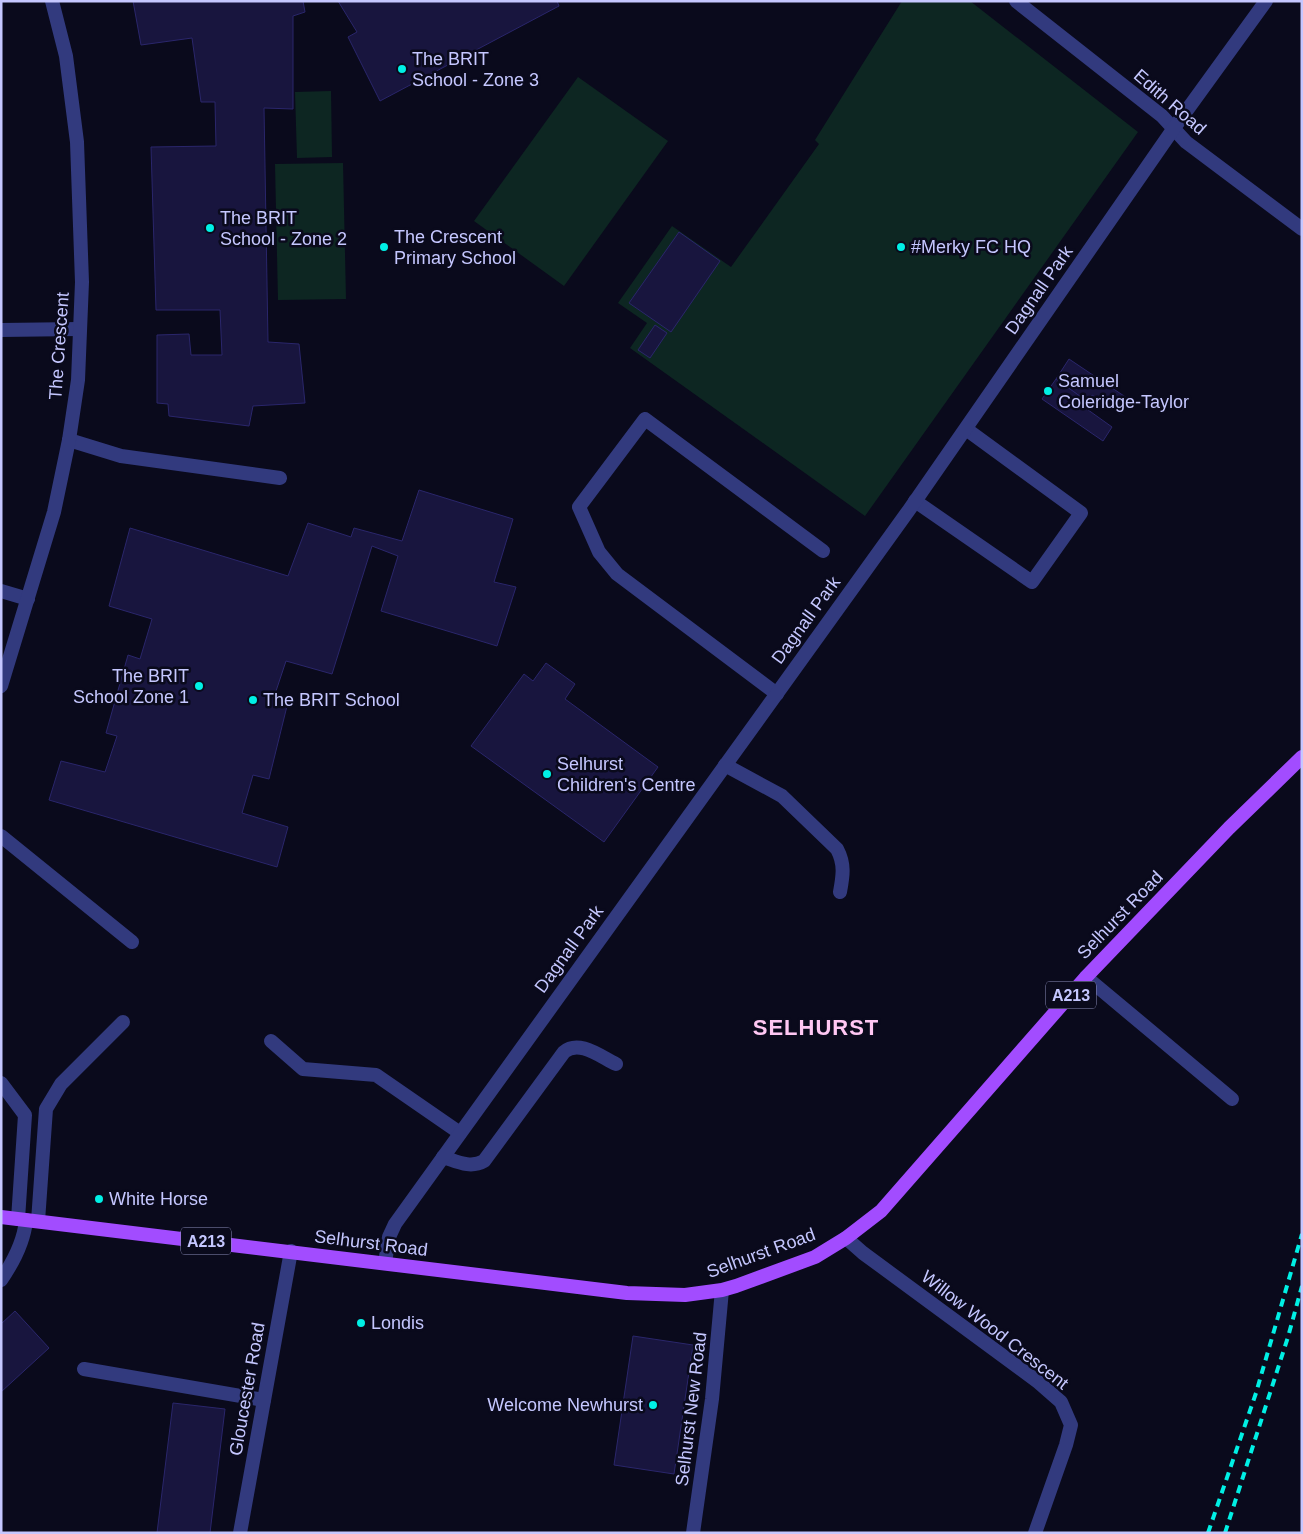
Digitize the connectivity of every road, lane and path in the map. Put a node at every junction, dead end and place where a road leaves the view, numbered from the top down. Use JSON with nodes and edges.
{"nodes":[{"id":1,"x":52,"y":1,"type":"edge"},
{"id":2,"x":1016,"y":1,"type":"edge"},
{"id":3,"x":1266,"y":1,"type":"edge"},
{"id":4,"x":1174,"y":128,"type":"junction"},
{"id":5,"x":1302,"y":229,"type":"edge"},
{"id":6,"x":80,"y":329,"type":"junction"},
{"id":7,"x":1,"y":330,"type":"edge"},
{"id":8,"x":966,"y":429,"type":"junction"},
{"id":9,"x":69,"y":440,"type":"junction"},
{"id":10,"x":280,"y":478,"type":"dead end"},
{"id":11,"x":915,"y":501,"type":"junction"},
{"id":12,"x":823,"y":551,"type":"dead end"},
{"id":13,"x":1,"y":591,"type":"edge"},
{"id":14,"x":28,"y":599,"type":"junction"},
{"id":15,"x":1,"y":686,"type":"edge"},
{"id":16,"x":776,"y":694,"type":"junction"},
{"id":17,"x":1302,"y":757,"type":"edge"},
{"id":18,"x":725,"y":765,"type":"junction"},
{"id":19,"x":1,"y":836,"type":"edge"},
{"id":20,"x":840,"y":892,"type":"dead end"},
{"id":21,"x":132,"y":942,"type":"dead end"},
{"id":22,"x":1086,"y":977,"type":"junction"},
{"id":23,"x":123,"y":1022,"type":"dead end"},
{"id":24,"x":271,"y":1041,"type":"dead end"},
{"id":25,"x":616,"y":1064,"type":"dead end"},
{"id":26,"x":1,"y":1083,"type":"edge"},
{"id":27,"x":1232,"y":1099,"type":"dead end"},
{"id":28,"x":460,"y":1133,"type":"junction"},
{"id":29,"x":443,"y":1157,"type":"junction"},
{"id":30,"x":1,"y":1217,"type":"edge"},
{"id":31,"x":27,"y":1220,"type":"junction"},
{"id":32,"x":846,"y":1238,"type":"junction"},
{"id":33,"x":291,"y":1251,"type":"junction"},
{"id":34,"x":386,"y":1263,"type":"junction"},
{"id":35,"x":1,"y":1280,"type":"edge"},
{"id":36,"x":722,"y":1290,"type":"junction"},
{"id":37,"x":84,"y":1369,"type":"dead end"},
{"id":38,"x":264,"y":1400,"type":"junction"},
{"id":39,"x":240,"y":1533,"type":"edge"},
{"id":40,"x":693,"y":1533,"type":"edge"},
{"id":41,"x":1035,"y":1533,"type":"edge"}],
"edges":[{"from":1,"to":6,"type":"street","name":"The Crescent"},
{"from":2,"to":4,"type":"street","name":"Edith Road"},
{"from":3,"to":4,"type":"street","name":"Dagnall Park"},
{"from":4,"to":5,"type":"street","name":"Edith Road"},
{"from":4,"to":8,"type":"street","name":"Dagnall Park"},
{"from":6,"to":7,"type":"street"},
{"from":6,"to":9,"type":"street","name":"The Crescent"},
{"from":8,"to":11,"type":"street","name":"Dagnall Park"},
{"from":8,"to":11,"type":"street"},
{"from":9,"to":10,"type":"street"},
{"from":9,"to":14,"type":"street","name":"The Crescent"},
{"from":11,"to":16,"type":"street","name":"Dagnall Park"},
{"from":12,"to":16,"type":"street"},
{"from":13,"to":14,"type":"street"},
{"from":14,"to":15,"type":"street","name":"The Crescent"},
{"from":16,"to":18,"type":"street","name":"Dagnall Park"},
{"from":17,"to":22,"type":"main road","name":"Selhurst Road","number":"A213"},
{"from":18,"to":20,"type":"street"},
{"from":18,"to":28,"type":"street","name":"Dagnall Park"},
{"from":19,"to":21,"type":"street"},
{"from":22,"to":27,"type":"street"},
{"from":22,"to":32,"type":"main road","name":"Selhurst Road","number":"A213"},
{"from":23,"to":31,"type":"street"},
{"from":24,"to":28,"type":"street"},
{"from":25,"to":29,"type":"street"},
{"from":26,"to":31,"type":"street"},
{"from":28,"to":29,"type":"street","name":"Dagnall Park"},
{"from":29,"to":34,"type":"street","name":"Dagnall Park"},
{"from":30,"to":31,"type":"main road","number":"A213"},
{"from":31,"to":33,"type":"main road","name":"Selhurst Road","number":"A213"},
{"from":31,"to":35,"type":"street"},
{"from":32,"to":36,"type":"main road","name":"Selhurst Road","number":"A213"},
{"from":32,"to":41,"type":"street","name":"Willow Wood Crescent"},
{"from":33,"to":34,"type":"main road","name":"Selhurst Road","number":"A213"},
{"from":33,"to":38,"type":"street","name":"Gloucester Road"},
{"from":34,"to":36,"type":"main road","name":"Selhurst Road","number":"A213"},
{"from":36,"to":40,"type":"street","name":"Selhurst New Road"},
{"from":37,"to":38,"type":"street"},
{"from":38,"to":39,"type":"street","name":"Gloucester Road"}]}
